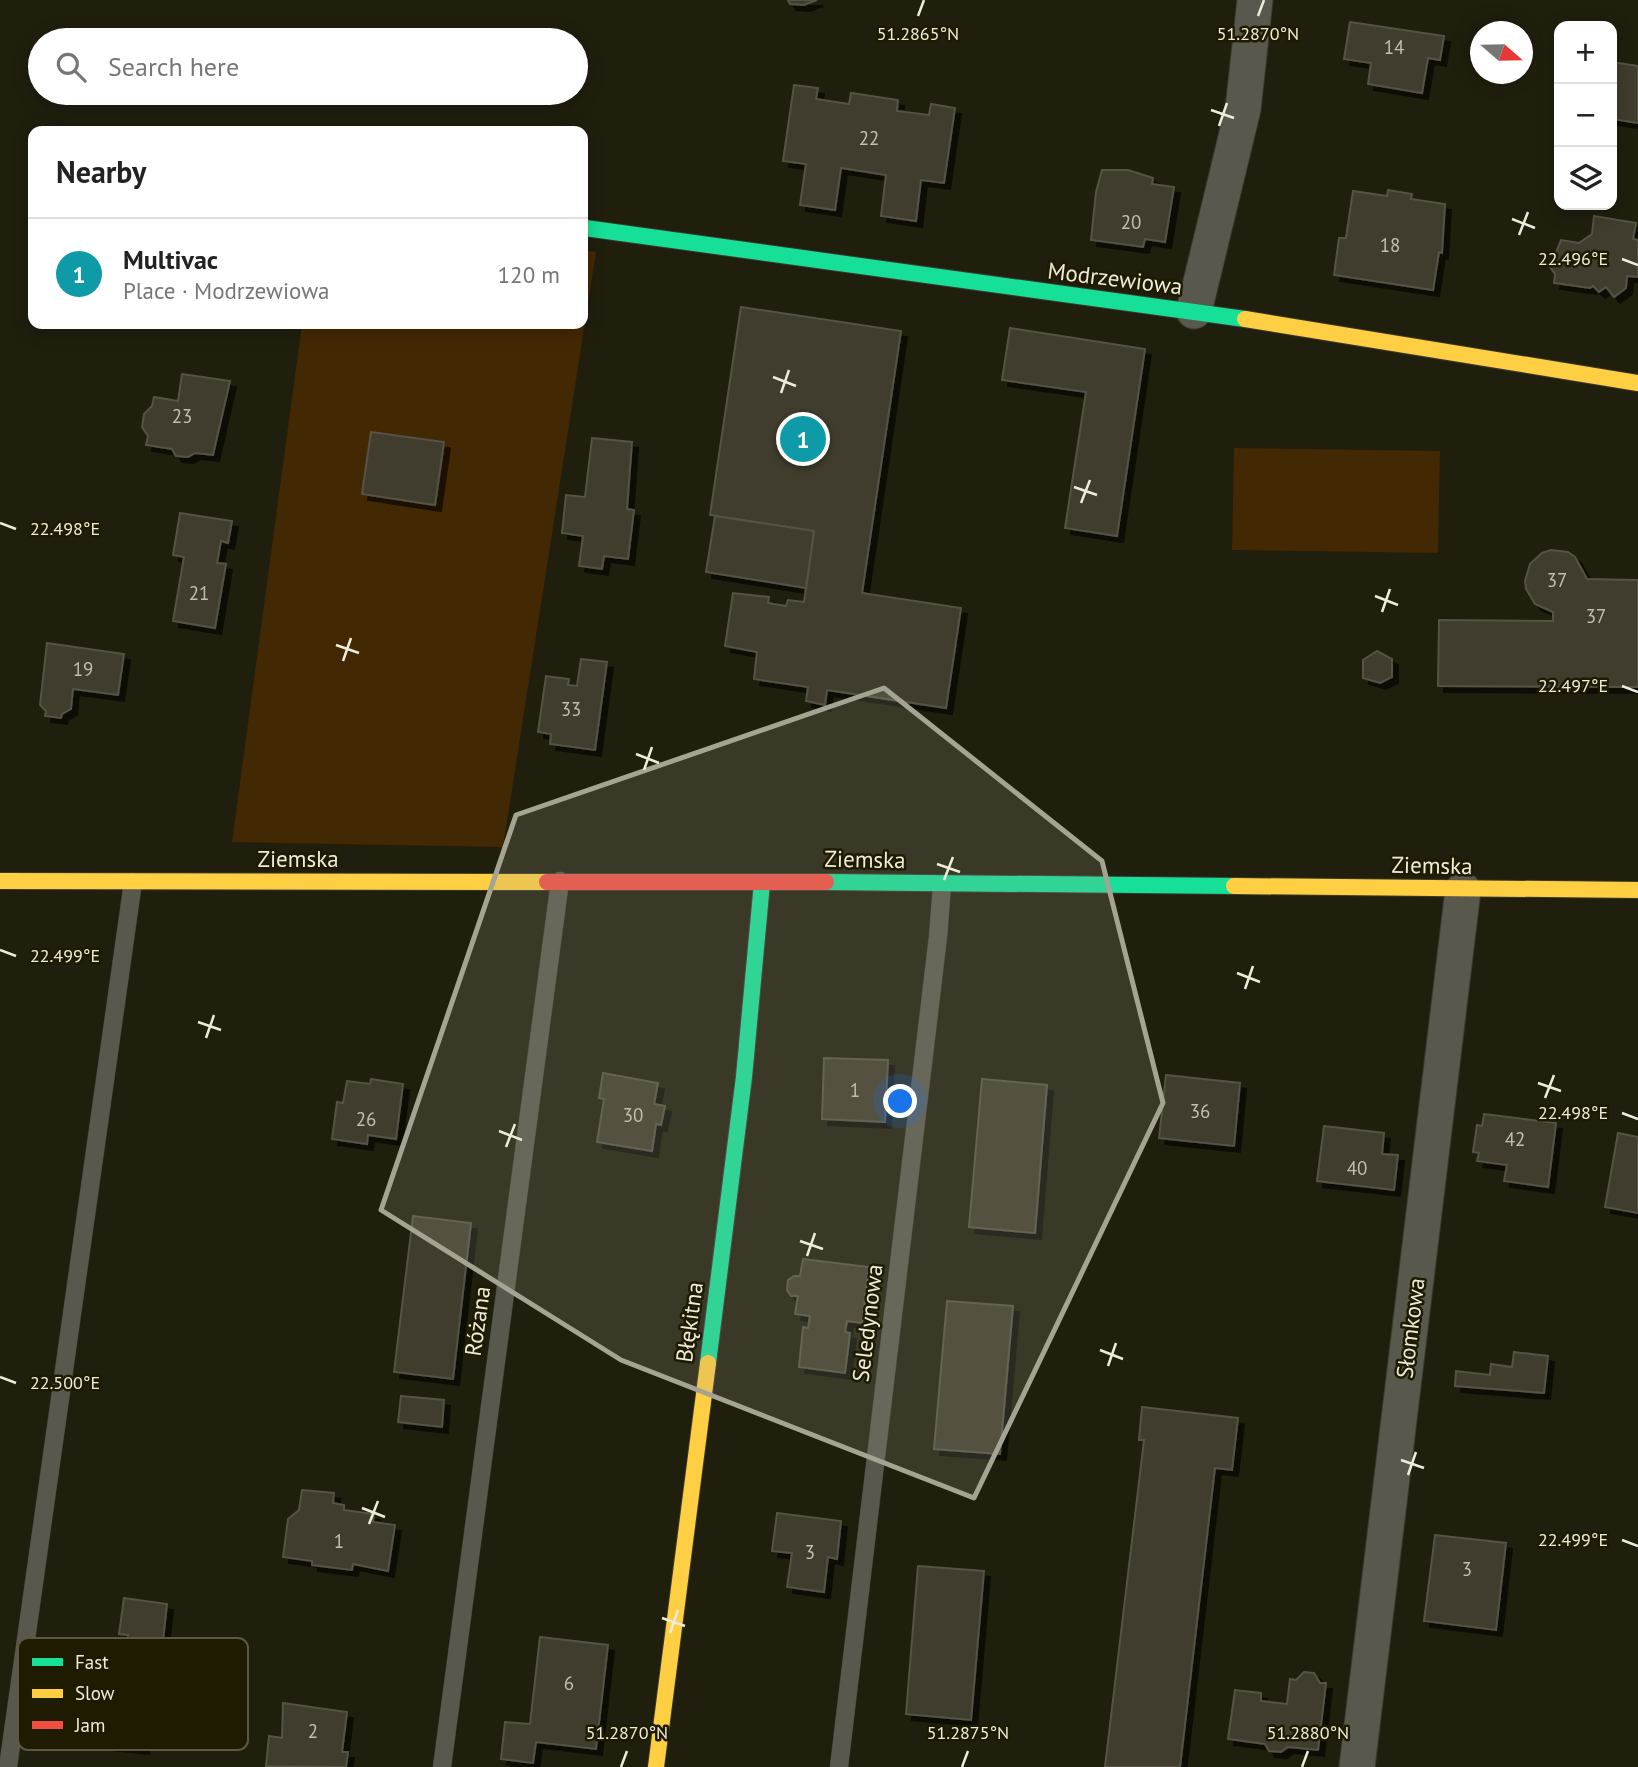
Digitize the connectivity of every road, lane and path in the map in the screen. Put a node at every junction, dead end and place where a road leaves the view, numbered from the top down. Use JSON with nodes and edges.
{"nodes":[{"id":1,"x":1255,"y":0,"type":"edge"},
{"id":2,"x":588,"y":229,"type":"edge"},
{"id":3,"x":1194,"y":311,"type":"junction"},
{"id":4,"x":1638,"y":383,"type":"edge"},
{"id":5,"x":0,"y":881,"type":"edge"},
{"id":6,"x":560,"y":881,"type":"junction"},
{"id":7,"x":133,"y":882,"type":"junction"},
{"id":8,"x":762,"y":883,"type":"junction"},
{"id":9,"x":942,"y":885,"type":"junction"},
{"id":10,"x":1463,"y":890,"type":"junction"},
{"id":11,"x":1638,"y":890,"type":"edge"},
{"id":12,"x":26,"y":1638,"type":"edge"},
{"id":13,"x":18,"y":1696,"type":"edge"},
{"id":14,"x":8,"y":1767,"type":"edge"},
{"id":15,"x":442,"y":1767,"type":"edge"},
{"id":16,"x":656,"y":1767,"type":"edge"},
{"id":17,"x":839,"y":1767,"type":"edge"},
{"id":18,"x":1357,"y":1767,"type":"edge"}],
"edges":[{"from":1,"to":3,"type":"street"},
{"from":2,"to":3,"type":"street","name":"Modrzewiowa"},
{"from":3,"to":4,"type":"street","name":"Modrzewiowa"},
{"from":5,"to":7,"type":"street","name":"Ziemska"},
{"from":6,"to":7,"type":"street","name":"Ziemska"},
{"from":6,"to":8,"type":"street","name":"Ziemska"},
{"from":6,"to":15,"type":"lane","name":"Różana"},
{"from":7,"to":12,"type":"lane"},
{"from":8,"to":9,"type":"street","name":"Ziemska"},
{"from":8,"to":16,"type":"street","name":"Błękitna"},
{"from":9,"to":10,"type":"street","name":"Ziemska"},
{"from":9,"to":17,"type":"lane","name":"Seledynowa"},
{"from":10,"to":11,"type":"street","name":"Ziemska"},
{"from":10,"to":18,"type":"street","name":"Słomkowa"},
{"from":13,"to":14,"type":"lane"}]}
